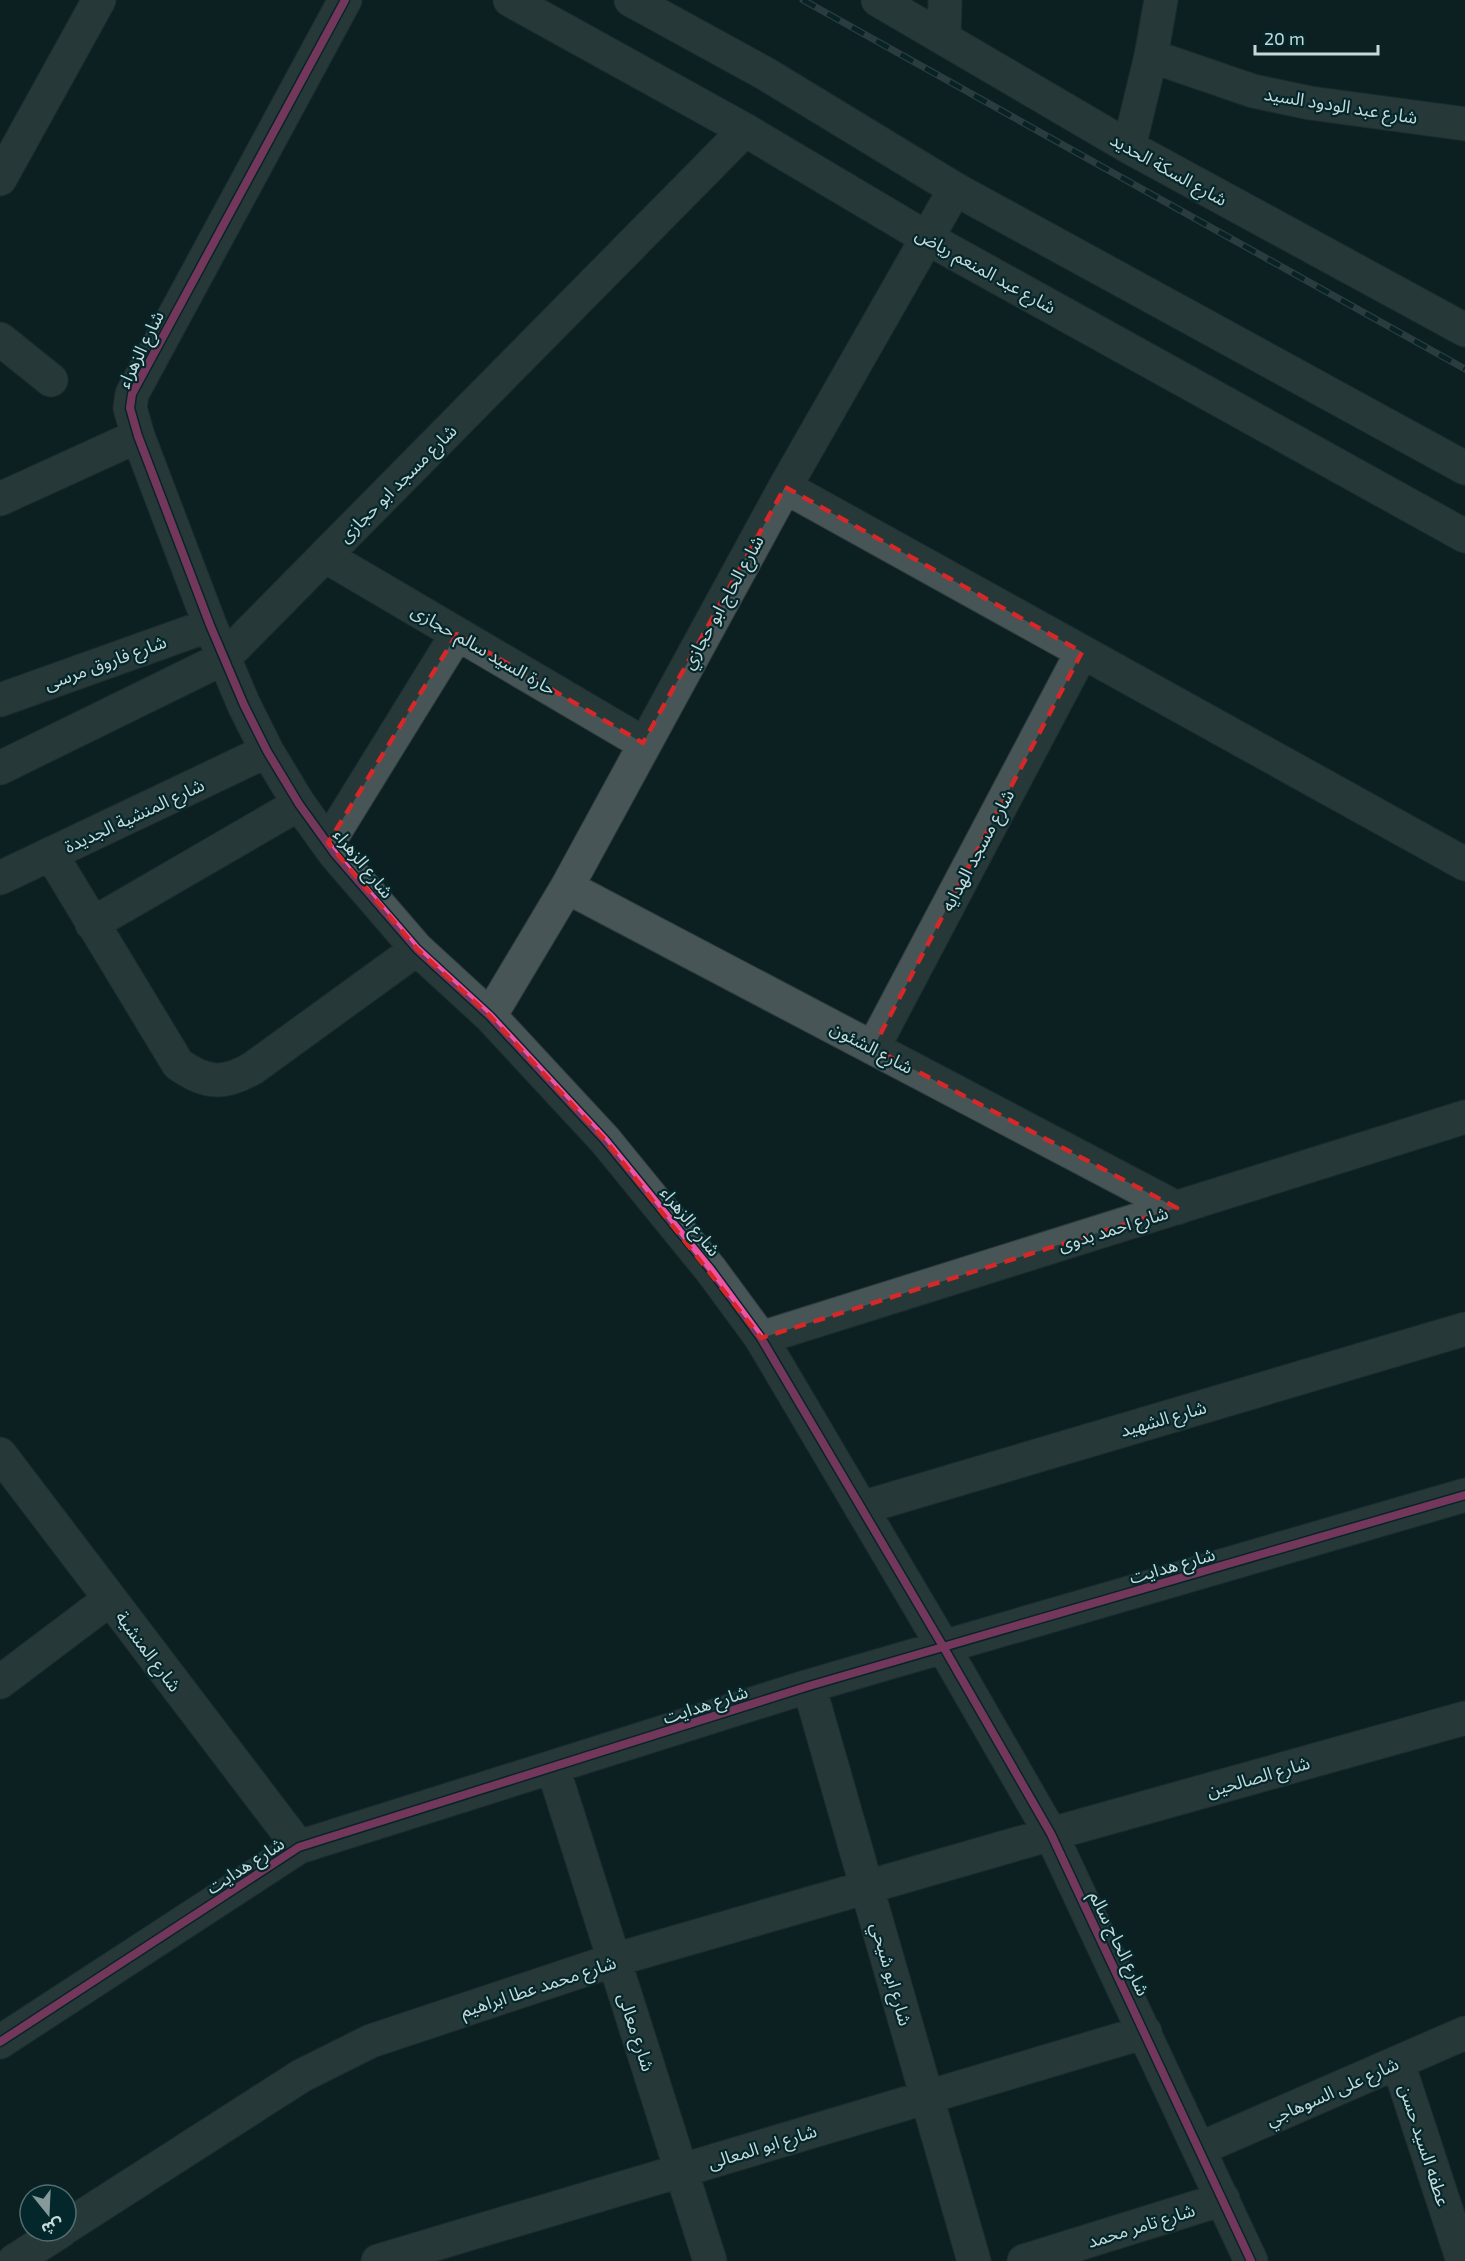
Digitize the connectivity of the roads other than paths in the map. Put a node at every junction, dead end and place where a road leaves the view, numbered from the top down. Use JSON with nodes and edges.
{"nodes":[{"id":1,"x":99,"y":0,"type":"edge"},
{"id":2,"x":345,"y":0,"type":"edge"},
{"id":3,"x":510,"y":0,"type":"edge"},
{"id":4,"x":631,"y":0,"type":"edge"},
{"id":5,"x":878,"y":0,"type":"edge"},
{"id":6,"x":945,"y":0,"type":"edge"},
{"id":7,"x":1161,"y":0,"type":"edge"},
{"id":8,"x":944,"y":38,"type":"junction"},
{"id":9,"x":1151,"y":56,"type":"junction"},
{"id":10,"x":1465,"y":124,"type":"edge"},
{"id":11,"x":745,"y":130,"type":"junction"},
{"id":12,"x":1129,"y":147,"type":"junction"},
{"id":13,"x":0,"y":179,"type":"edge"},
{"id":14,"x":955,"y":189,"type":"junction"},
{"id":15,"x":927,"y":238,"type":"junction"},
{"id":16,"x":1465,"y":330,"type":"edge"},
{"id":17,"x":0,"y":339,"type":"edge"},
{"id":18,"x":51,"y":380,"type":"dead end"},
{"id":19,"x":138,"y":436,"type":"junction"},
{"id":20,"x":1465,"y":468,"type":"edge"},
{"id":21,"x":785,"y":488,"type":"junction"},
{"id":22,"x":0,"y":499,"type":"edge"},
{"id":23,"x":1465,"y":536,"type":"edge"},
{"id":24,"x":325,"y":556,"type":"junction"},
{"id":25,"x":210,"y":625,"type":"junction"},
{"id":26,"x":458,"y":634,"type":"junction"},
{"id":27,"x":1082,"y":652,"type":"junction"},
{"id":28,"x":224,"y":658,"type":"junction"},
{"id":29,"x":0,"y":700,"type":"edge"},
{"id":30,"x":644,"y":743,"type":"junction"},
{"id":31,"x":267,"y":751,"type":"junction"},
{"id":32,"x":0,"y":768,"type":"edge"},
{"id":33,"x":299,"y":804,"type":"junction"},
{"id":34,"x":328,"y":843,"type":"junction"},
{"id":35,"x":51,"y":854,"type":"junction"},
{"id":36,"x":1465,"y":864,"type":"edge"},
{"id":37,"x":0,"y":878,"type":"edge"},
{"id":38,"x":567,"y":887,"type":"junction"},
{"id":39,"x":92,"y":924,"type":"junction"},
{"id":40,"x":417,"y":949,"type":"junction"},
{"id":41,"x":490,"y":1016,"type":"junction"},
{"id":42,"x":873,"y":1048,"type":"junction"},
{"id":43,"x":1465,"y":1117,"type":"edge"},
{"id":44,"x":1177,"y":1208,"type":"junction"},
{"id":45,"x":1465,"y":1329,"type":"edge"},
{"id":46,"x":761,"y":1338,"type":"junction"},
{"id":47,"x":0,"y":1454,"type":"edge"},
{"id":48,"x":1465,"y":1495,"type":"edge"},
{"id":49,"x":861,"y":1508,"type":"junction"},
{"id":50,"x":110,"y":1599,"type":"junction"},
{"id":51,"x":944,"y":1648,"type":"junction"},
{"id":52,"x":0,"y":1682,"type":"edge"},
{"id":53,"x":809,"y":1686,"type":"junction"},
{"id":54,"x":1465,"y":1718,"type":"edge"},
{"id":55,"x":554,"y":1768,"type":"junction"},
{"id":56,"x":1051,"y":1834,"type":"junction"},
{"id":57,"x":299,"y":1847,"type":"junction"},
{"id":58,"x":867,"y":1888,"type":"junction"},
{"id":59,"x":614,"y":1960,"type":"junction"},
{"id":60,"x":1145,"y":2032,"type":"junction"},
{"id":61,"x":1465,"y":2033,"type":"edge"},
{"id":62,"x":0,"y":2042,"type":"edge"},
{"id":63,"x":1398,"y":2063,"type":"junction"},
{"id":64,"x":927,"y":2097,"type":"junction"},
{"id":65,"x":1200,"y":2149,"type":"junction"},
{"id":66,"x":681,"y":2170,"type":"junction"},
{"id":67,"x":1223,"y":2199,"type":"junction"},
{"id":68,"x":78,"y":2220,"type":"edge"},
{"id":69,"x":42,"y":2243,"type":"edge"},
{"id":70,"x":14,"y":2261,"type":"edge"},
{"id":71,"x":378,"y":2261,"type":"edge"},
{"id":72,"x":710,"y":2261,"type":"edge"},
{"id":73,"x":974,"y":2261,"type":"edge"},
{"id":74,"x":1024,"y":2261,"type":"edge"},
{"id":75,"x":1251,"y":2261,"type":"edge"},
{"id":76,"x":1463,"y":2261,"type":"edge"}],
"edges":[{"from":1,"to":13,"type":"street"},
{"from":2,"to":19,"type":"street","name":"شارع الزهراء"},
{"from":3,"to":11,"type":"street","name":"شارع عبد المنعم رياض"},
{"from":4,"to":14,"type":"street"},
{"from":5,"to":8,"type":"street","name":"شارع السكة الحديد"},
{"from":6,"to":8,"type":"street"},
{"from":7,"to":9,"type":"street"},
{"from":8,"to":12,"type":"street","name":"شارع السكة الحديد"},
{"from":9,"to":10,"type":"street","name":"شارع عبد الودود السيد"},
{"from":9,"to":12,"type":"street"},
{"from":11,"to":15,"type":"street","name":"شارع عبد المنعم رياض"},
{"from":11,"to":24,"type":"street","name":"شارع مسجد ابو حجازى"},
{"from":12,"to":16,"type":"street","name":"شارع السكة الحديد"},
{"from":14,"to":15,"type":"street","name":"شارع الحاج ابو حجازي"},
{"from":14,"to":20,"type":"street"},
{"from":15,"to":21,"type":"street","name":"شارع الحاج ابو حجازي"},
{"from":15,"to":23,"type":"street","name":"شارع عبد المنعم رياض"},
{"from":17,"to":18,"type":"street"},
{"from":19,"to":22,"type":"street"},
{"from":19,"to":25,"type":"street","name":"شارع الزهراء"},
{"from":21,"to":27,"type":"street"},
{"from":21,"to":30,"type":"street","name":"شارع الحاج ابو حجازي"},
{"from":24,"to":26,"type":"street","name":"حارة السيد سالم حجازى"},
{"from":24,"to":28,"type":"street","name":"شارع مسجد ابو حجازى"},
{"from":25,"to":28,"type":"street","name":"شارع الزهراء"},
{"from":25,"to":29,"type":"street","name":"شارع فاروق مرسى"},
{"from":26,"to":30,"type":"street","name":"حارة السيد سالم حجازى"},
{"from":26,"to":34,"type":"street"},
{"from":27,"to":36,"type":"street"},
{"from":27,"to":42,"type":"street","name":"شارع مسجد الهدايه"},
{"from":28,"to":31,"type":"street","name":"شارع الزهراء"},
{"from":28,"to":32,"type":"street","name":"شارع مسجد ابو حجازى"},
{"from":30,"to":38,"type":"street","name":"شارع الحاج ابو حجازي"},
{"from":31,"to":33,"type":"street","name":"شارع الزهراء"},
{"from":31,"to":35,"type":"street","name":"شارع المنشية الجديدة"},
{"from":33,"to":34,"type":"street","name":"شارع الزهراء"},
{"from":33,"to":39,"type":"street"},
{"from":34,"to":40,"type":"street","name":"شارع الزهراء"},
{"from":35,"to":37,"type":"street","name":"شارع المنشية الجديدة"},
{"from":35,"to":39,"type":"street"},
{"from":38,"to":41,"type":"street","name":"شارع الحاج ابو حجازي"},
{"from":38,"to":42,"type":"street","name":"شارع الشئون"},
{"from":39,"to":40,"type":"street"},
{"from":40,"to":41,"type":"street","name":"شارع الزهراء"},
{"from":41,"to":46,"type":"street","name":"شارع الزهراء"},
{"from":42,"to":44,"type":"street","name":"شارع الشئون"},
{"from":43,"to":44,"type":"street","name":"شارع احمد بدوى"},
{"from":44,"to":46,"type":"street","name":"شارع احمد بدوى"},
{"from":45,"to":49,"type":"street","name":"شارع الشهيد"},
{"from":46,"to":49,"type":"street","name":"شارع الزهراء"},
{"from":47,"to":50,"type":"street","name":"شارع المنشية"},
{"from":48,"to":51,"type":"street","name":"شارع هدايت"},
{"from":49,"to":51,"type":"street","name":"شارع الزهراء"},
{"from":50,"to":52,"type":"street"},
{"from":50,"to":57,"type":"street","name":"شارع المنشية"},
{"from":51,"to":53,"type":"street","name":"شارع هدايت"},
{"from":51,"to":56,"type":"street","name":"شارع الحاج سالم"},
{"from":53,"to":55,"type":"street","name":"شارع هدايت"},
{"from":53,"to":58,"type":"street","name":"شارع ابو شيحي"},
{"from":54,"to":56,"type":"street","name":"شارع الصالحين"},
{"from":55,"to":57,"type":"street","name":"شارع هدايت"},
{"from":55,"to":59,"type":"street","name":"شارع معالى"},
{"from":56,"to":58,"type":"street","name":"شارع محمد عطا ابراهيم"},
{"from":56,"to":60,"type":"street","name":"شارع الحاج سالم"},
{"from":57,"to":62,"type":"street","name":"شارع هدايت"},
{"from":58,"to":59,"type":"street","name":"شارع محمد عطا ابراهيم"},
{"from":58,"to":64,"type":"street","name":"شارع ابو شيحي"},
{"from":59,"to":66,"type":"street","name":"شارع معالى"},
{"from":59,"to":68,"type":"street","name":"شارع محمد عطا ابراهيم"},
{"from":60,"to":64,"type":"street","name":"شارع ابو المعالى"},
{"from":60,"to":65,"type":"street","name":"شارع الحاج سالم"},
{"from":61,"to":63,"type":"street","name":"شارع على السوهاجي"},
{"from":63,"to":65,"type":"street","name":"شارع على السوهاجي"},
{"from":63,"to":76,"type":"street","name":"عطفه السيد حسن"},
{"from":64,"to":66,"type":"street","name":"شارع ابو المعالى"},
{"from":64,"to":73,"type":"street","name":"شارع ابو شيحي"},
{"from":65,"to":67,"type":"street","name":"شارع الحاج سالم"},
{"from":66,"to":71,"type":"street","name":"شارع ابو المعالى"},
{"from":66,"to":72,"type":"street","name":"شارع معالى"},
{"from":67,"to":74,"type":"street","name":"شارع تامر محمد"},
{"from":67,"to":75,"type":"street","name":"شارع الحاج سالم"},
{"from":69,"to":70,"type":"street"}]}
